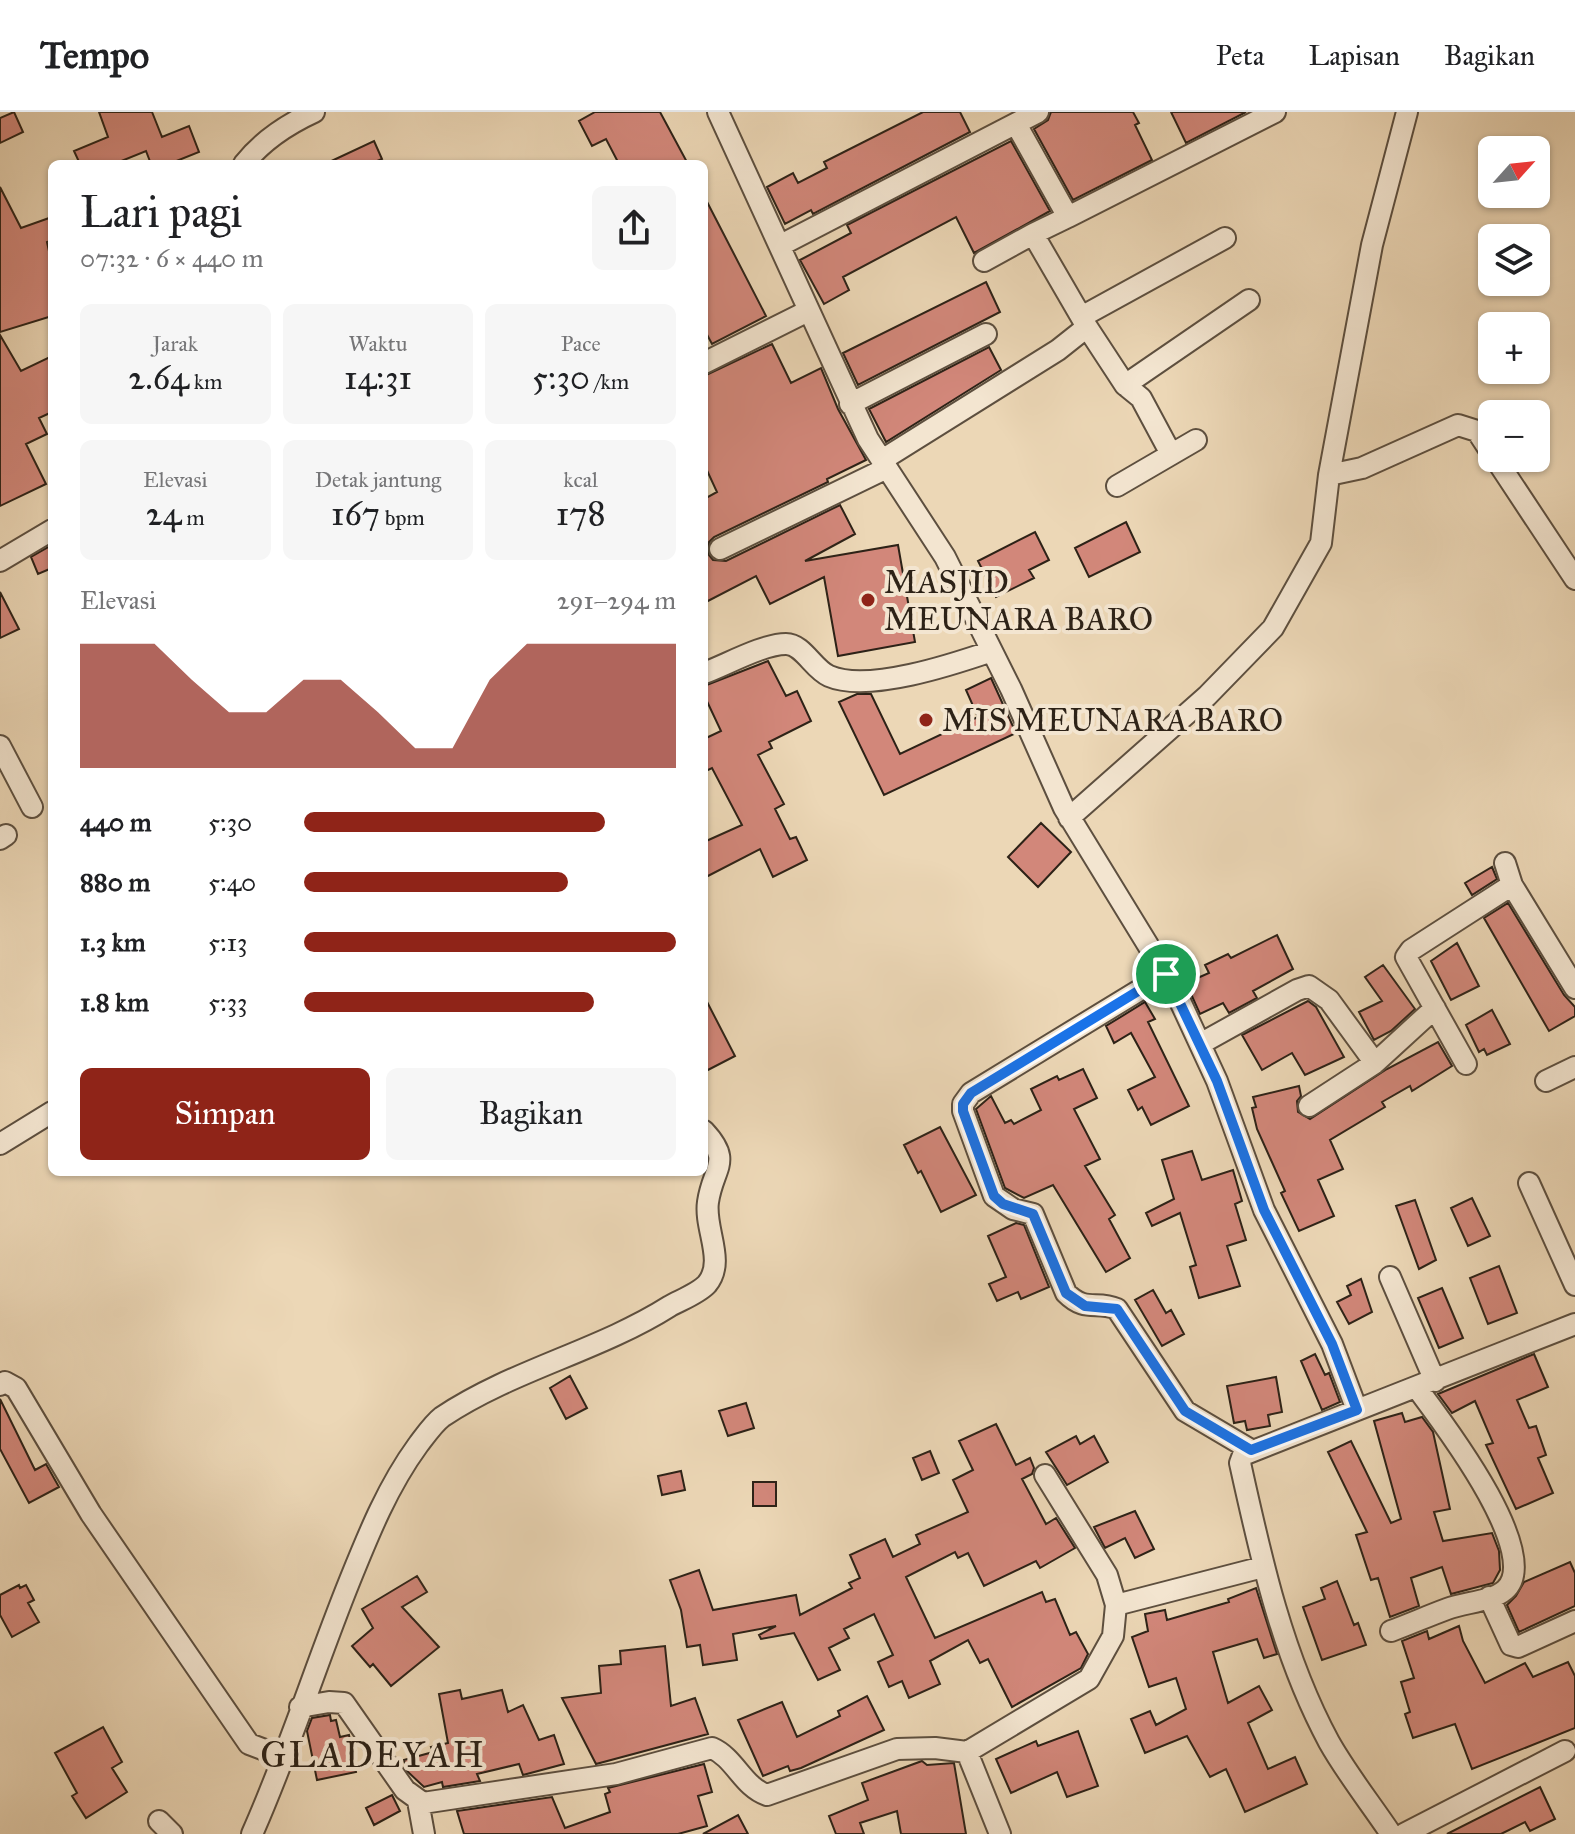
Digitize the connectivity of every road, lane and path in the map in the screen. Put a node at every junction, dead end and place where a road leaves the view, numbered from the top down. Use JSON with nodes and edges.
{"nodes":[{"id":1,"x":314,"y":112,"type":"edge"},
{"id":2,"x":718,"y":112,"type":"edge"},
{"id":3,"x":1038,"y":112,"type":"edge"},
{"id":4,"x":1275,"y":112,"type":"edge"},
{"id":5,"x":1407,"y":112,"type":"edge"},
{"id":6,"x":1016,"y":124,"type":"junction"},
{"id":7,"x":247,"y":160,"type":"edge"},
{"id":8,"x":1068,"y":217,"type":"junction"},
{"id":9,"x":1033,"y":234,"type":"junction"},
{"id":10,"x":1225,"y":238,"type":"dead end"},
{"id":11,"x":781,"y":245,"type":"junction"},
{"id":12,"x":984,"y":261,"type":"dead end"},
{"id":13,"x":1249,"y":300,"type":"dead end"},
{"id":14,"x":808,"y":311,"type":"junction"},
{"id":15,"x":1085,"y":321,"type":"junction"},
{"id":16,"x":986,"y":334,"type":"dead end"},
{"id":17,"x":708,"y":361,"type":"edge"},
{"id":18,"x":1125,"y":385,"type":"junction"},
{"id":19,"x":850,"y":404,"type":"junction"},
{"id":20,"x":1478,"y":433,"type":"edge"},
{"id":21,"x":1196,"y":440,"type":"dead end"},
{"id":22,"x":1171,"y":454,"type":"junction"},
{"id":23,"x":885,"y":464,"type":"junction"},
{"id":24,"x":1504,"y":472,"type":"edge"},
{"id":25,"x":1329,"y":475,"type":"junction"},
{"id":26,"x":1117,"y":486,"type":"dead end"},
{"id":27,"x":48,"y":532,"type":"edge"},
{"id":28,"x":720,"y":549,"type":"dead end"},
{"id":29,"x":0,"y":561,"type":"edge"},
{"id":30,"x":1575,"y":579,"type":"edge"},
{"id":31,"x":992,"y":651,"type":"junction"},
{"id":32,"x":708,"y":671,"type":"edge"},
{"id":33,"x":0,"y":746,"type":"edge"},
{"id":34,"x":1063,"y":805,"type":"junction"},
{"id":35,"x":32,"y":807,"type":"dead end"},
{"id":36,"x":1505,"y":863,"type":"dead end"},
{"id":37,"x":1512,"y":885,"type":"junction"},
{"id":38,"x":1166,"y":974,"type":"junction"},
{"id":39,"x":1575,"y":988,"type":"edge"},
{"id":40,"x":1435,"y":1008,"type":"junction"},
{"id":41,"x":1200,"y":1044,"type":"junction"},
{"id":42,"x":1375,"y":1063,"type":"junction"},
{"id":43,"x":1466,"y":1064,"type":"dead end"},
{"id":44,"x":1575,"y":1067,"type":"edge"},
{"id":45,"x":1546,"y":1081,"type":"dead end"},
{"id":46,"x":1309,"y":1106,"type":"dead end"},
{"id":47,"x":48,"y":1114,"type":"edge"},
{"id":48,"x":710,"y":1138,"type":"edge"},
{"id":49,"x":0,"y":1144,"type":"edge"},
{"id":50,"x":1529,"y":1183,"type":"dead end"},
{"id":51,"x":1390,"y":1277,"type":"dead end"},
{"id":52,"x":1575,"y":1285,"type":"edge"},
{"id":53,"x":1575,"y":1324,"type":"edge"},
{"id":54,"x":1426,"y":1384,"type":"junction"},
{"id":55,"x":0,"y":1385,"type":"edge"},
{"id":56,"x":1357,"y":1410,"type":"junction"},
{"id":57,"x":1251,"y":1450,"type":"junction"},
{"id":58,"x":1045,"y":1475,"type":"dead end"},
{"id":59,"x":1263,"y":1567,"type":"junction"},
{"id":60,"x":1489,"y":1597,"type":"junction"},
{"id":61,"x":1116,"y":1605,"type":"junction"},
{"id":62,"x":1575,"y":1621,"type":"edge"},
{"id":63,"x":1391,"y":1631,"type":"dead end"},
{"id":64,"x":300,"y":1707,"type":"junction"},
{"id":65,"x":1565,"y":1751,"type":"dead end"},
{"id":66,"x":967,"y":1752,"type":"junction"},
{"id":67,"x":283,"y":1757,"type":"junction"},
{"id":68,"x":418,"y":1801,"type":"junction"},
{"id":69,"x":252,"y":1834,"type":"edge"},
{"id":70,"x":424,"y":1834,"type":"edge"},
{"id":71,"x":1000,"y":1834,"type":"edge"},
{"id":72,"x":1391,"y":1834,"type":"edge"},
{"id":73,"x":1404,"y":1834,"type":"edge"}],
"edges":[{"from":1,"to":7,"type":"street"},
{"from":2,"to":11,"type":"street"},
{"from":3,"to":6,"type":"street"},
{"from":4,"to":8,"type":"street"},
{"from":5,"to":25,"type":"street"},
{"from":6,"to":8,"type":"street"},
{"from":6,"to":11,"type":"street"},
{"from":8,"to":9,"type":"street"},
{"from":9,"to":12,"type":"street"},
{"from":9,"to":15,"type":"street"},
{"from":10,"to":15,"type":"street"},
{"from":11,"to":14,"type":"street"},
{"from":13,"to":18,"type":"street"},
{"from":14,"to":17,"type":"street"},
{"from":14,"to":19,"type":"street"},
{"from":15,"to":18,"type":"street"},
{"from":15,"to":23,"type":"street"},
{"from":16,"to":19,"type":"street"},
{"from":18,"to":22,"type":"street"},
{"from":19,"to":23,"type":"street"},
{"from":20,"to":25,"type":"street"},
{"from":21,"to":22,"type":"street"},
{"from":22,"to":26,"type":"street"},
{"from":23,"to":28,"type":"street"},
{"from":23,"to":31,"type":"street"},
{"from":24,"to":30,"type":"street"},
{"from":25,"to":34,"type":"street"},
{"from":27,"to":29,"type":"street"},
{"from":31,"to":32,"type":"street"},
{"from":31,"to":34,"type":"street"},
{"from":33,"to":35,"type":"street"},
{"from":34,"to":38,"type":"street"},
{"from":36,"to":37,"type":"street"},
{"from":37,"to":39,"type":"street"},
{"from":37,"to":40,"type":"street"},
{"from":38,"to":41,"type":"street"},
{"from":38,"to":57,"type":"street"},
{"from":40,"to":42,"type":"street"},
{"from":40,"to":43,"type":"street"},
{"from":41,"to":42,"type":"street"},
{"from":41,"to":56,"type":"street"},
{"from":42,"to":46,"type":"street"},
{"from":44,"to":45,"type":"street"},
{"from":47,"to":49,"type":"street"},
{"from":48,"to":64,"type":"street"},
{"from":50,"to":52,"type":"street"},
{"from":51,"to":54,"type":"street"},
{"from":53,"to":54,"type":"street"},
{"from":54,"to":56,"type":"street"},
{"from":54,"to":60,"type":"street"},
{"from":55,"to":67,"type":"street"},
{"from":56,"to":57,"type":"street"},
{"from":57,"to":59,"type":"street"},
{"from":58,"to":61,"type":"street"},
{"from":59,"to":61,"type":"street"},
{"from":59,"to":72,"type":"street"},
{"from":60,"to":62,"type":"street"},
{"from":60,"to":63,"type":"street"},
{"from":61,"to":66,"type":"street"},
{"from":64,"to":67,"type":"street"},
{"from":64,"to":68,"type":"street"},
{"from":65,"to":73,"type":"street"},
{"from":66,"to":68,"type":"street"},
{"from":66,"to":71,"type":"street"},
{"from":67,"to":69,"type":"street"},
{"from":68,"to":70,"type":"street"}]}
